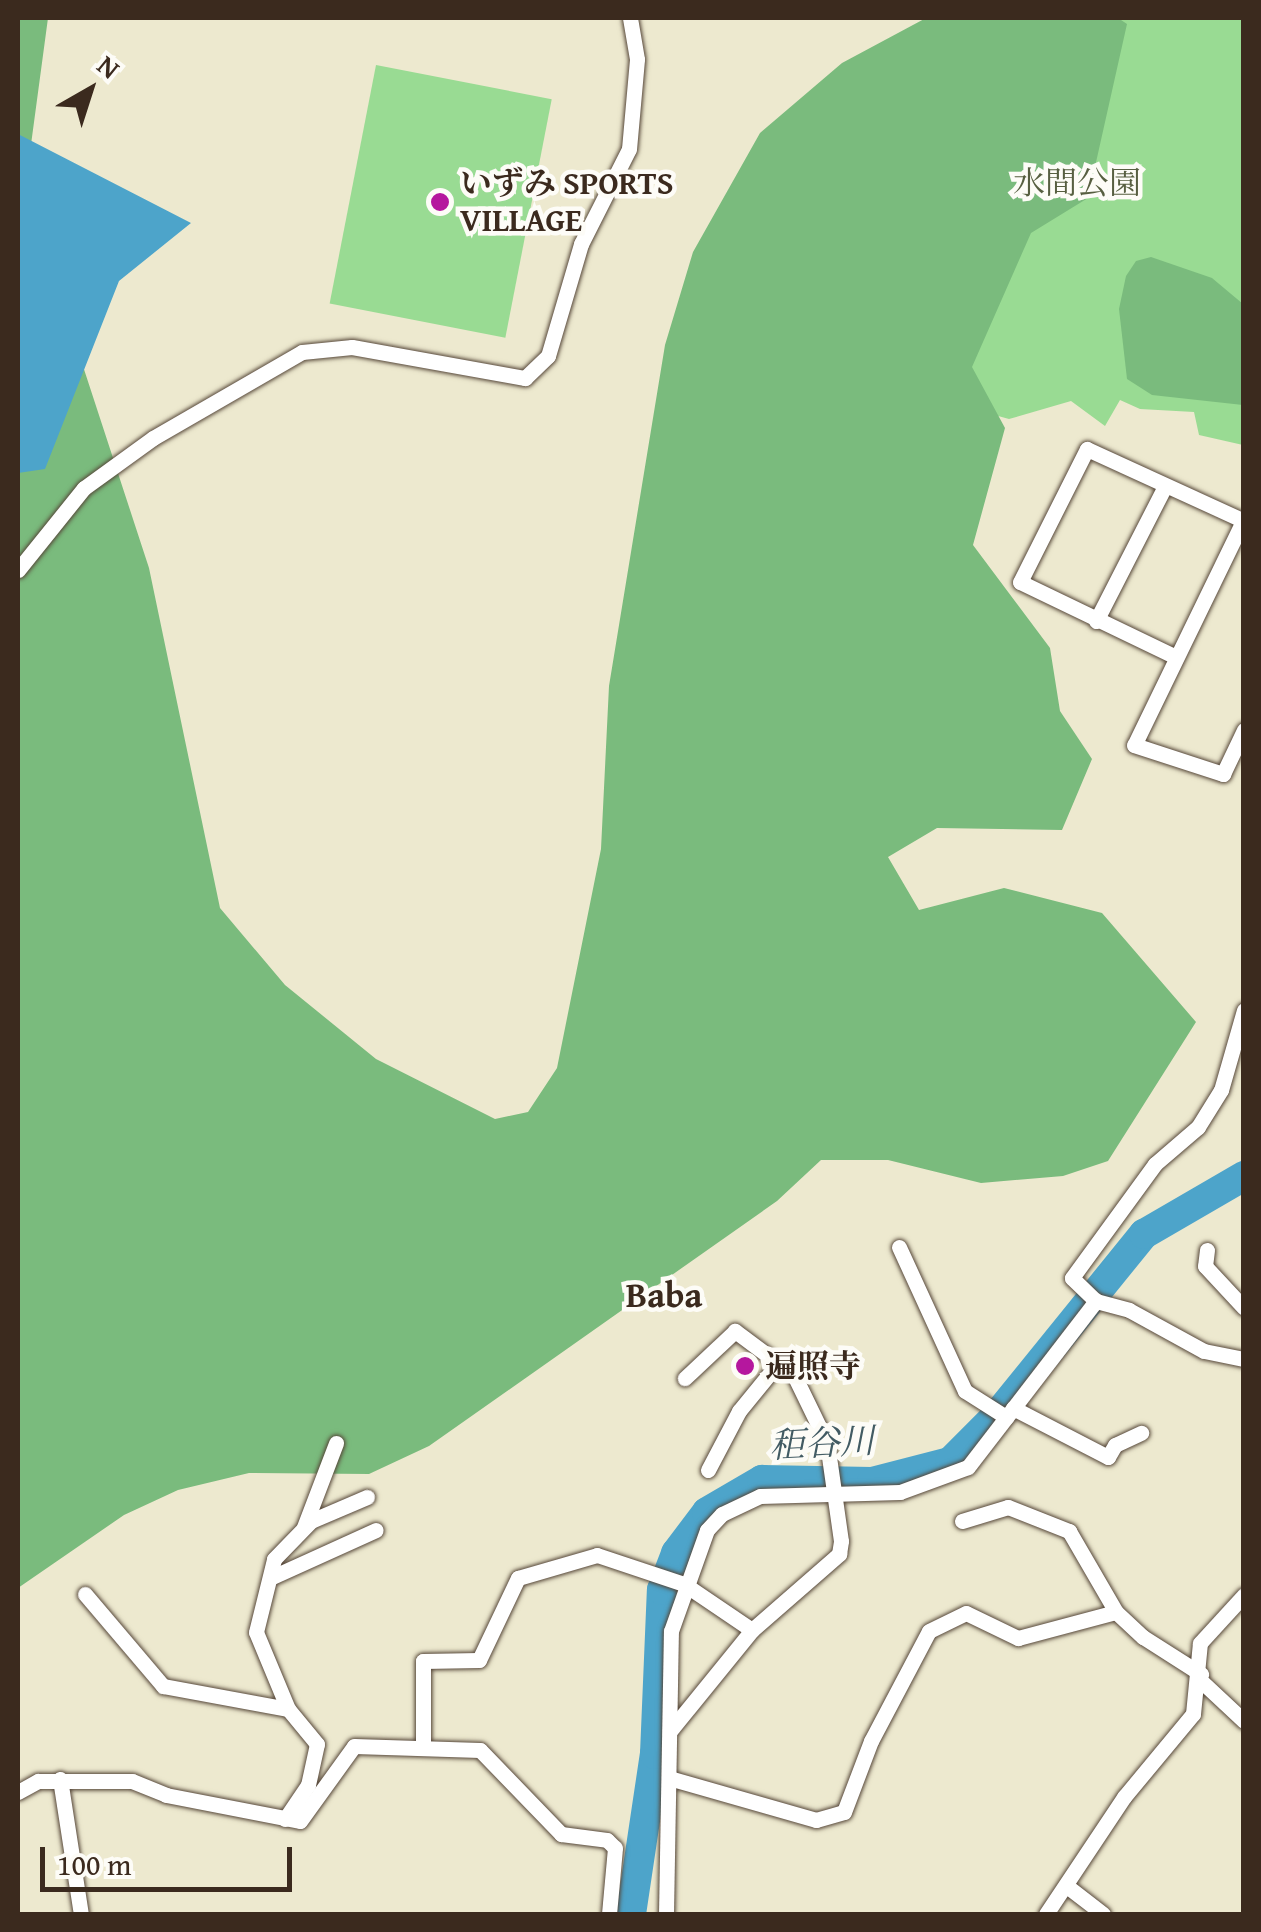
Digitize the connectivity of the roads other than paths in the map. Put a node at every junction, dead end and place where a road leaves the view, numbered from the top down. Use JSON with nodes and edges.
{"nodes":[{"id":1,"x":630,"y":18,"type":"edge"},
{"id":2,"x":1165,"y":486,"type":"junction"},
{"id":3,"x":1243,"y":521,"type":"edge"},
{"id":4,"x":18,"y":570,"type":"edge"},
{"id":5,"x":1096,"y":621,"type":"junction"},
{"id":6,"x":1176,"y":657,"type":"junction"},
{"id":7,"x":1244,"y":730,"type":"edge"},
{"id":8,"x":1244,"y":1010,"type":"edge"},
{"id":9,"x":899,"y":1247,"type":"dead end"},
{"id":10,"x":1207,"y":1250,"type":"dead end"},
{"id":11,"x":1096,"y":1301,"type":"junction"},
{"id":12,"x":1244,"y":1308,"type":"edge"},
{"id":13,"x":1244,"y":1359,"type":"edge"},
{"id":14,"x":779,"y":1362,"type":"junction"},
{"id":15,"x":685,"y":1378,"type":"dead end"},
{"id":16,"x":1010,"y":1413,"type":"junction"},
{"id":17,"x":1141,"y":1433,"type":"dead end"},
{"id":18,"x":336,"y":1443,"type":"dead end"},
{"id":19,"x":708,"y":1470,"type":"dead end"},
{"id":20,"x":838,"y":1492,"type":"junction"},
{"id":21,"x":367,"y":1497,"type":"dead end"},
{"id":22,"x":962,"y":1520,"type":"dead end"},
{"id":23,"x":303,"y":1529,"type":"junction"},
{"id":24,"x":376,"y":1530,"type":"dead end"},
{"id":25,"x":270,"y":1578,"type":"junction"},
{"id":26,"x":684,"y":1584,"type":"junction"},
{"id":27,"x":85,"y":1594,"type":"dead end"},
{"id":28,"x":1244,"y":1596,"type":"edge"},
{"id":29,"x":1116,"y":1612,"type":"junction"},
{"id":30,"x":752,"y":1630,"type":"junction"},
{"id":31,"x":1201,"y":1677,"type":"junction"},
{"id":32,"x":288,"y":1709,"type":"junction"},
{"id":33,"x":1244,"y":1721,"type":"edge"},
{"id":34,"x":670,"y":1731,"type":"junction"},
{"id":35,"x":424,"y":1748,"type":"junction"},
{"id":36,"x":669,"y":1778,"type":"junction"},
{"id":37,"x":60,"y":1779,"type":"junction"},
{"id":38,"x":18,"y":1792,"type":"edge"},
{"id":39,"x":285,"y":1818,"type":"junction"},
{"id":40,"x":1068,"y":1886,"type":"junction"},
{"id":41,"x":81,"y":1914,"type":"edge"},
{"id":42,"x":609,"y":1914,"type":"edge"},
{"id":43,"x":666,"y":1914,"type":"edge"},
{"id":44,"x":1046,"y":1914,"type":"edge"},
{"id":45,"x":1103,"y":1914,"type":"edge"}],
"edges":[{"from":1,"to":4,"type":"street"},
{"from":2,"to":3,"type":"street"},
{"from":2,"to":5,"type":"street"},
{"from":2,"to":5,"type":"street"},
{"from":3,"to":6,"type":"street"},
{"from":5,"to":6,"type":"street"},
{"from":6,"to":7,"type":"street"},
{"from":8,"to":11,"type":"street"},
{"from":9,"to":16,"type":"street"},
{"from":10,"to":12,"type":"street"},
{"from":11,"to":13,"type":"street"},
{"from":11,"to":16,"type":"street"},
{"from":14,"to":15,"type":"street"},
{"from":14,"to":19,"type":"street"},
{"from":14,"to":20,"type":"street"},
{"from":16,"to":17,"type":"street"},
{"from":16,"to":20,"type":"street"},
{"from":18,"to":23,"type":"street"},
{"from":20,"to":26,"type":"street"},
{"from":20,"to":30,"type":"street"},
{"from":21,"to":23,"type":"street"},
{"from":22,"to":29,"type":"street"},
{"from":23,"to":25,"type":"street"},
{"from":24,"to":25,"type":"street"},
{"from":25,"to":32,"type":"street"},
{"from":26,"to":30,"type":"street"},
{"from":26,"to":34,"type":"street"},
{"from":26,"to":35,"type":"street"},
{"from":27,"to":32,"type":"street"},
{"from":28,"to":31,"type":"street"},
{"from":29,"to":31,"type":"street"},
{"from":29,"to":36,"type":"street"},
{"from":30,"to":34,"type":"street"},
{"from":31,"to":33,"type":"street"},
{"from":31,"to":40,"type":"street"},
{"from":32,"to":39,"type":"street"},
{"from":34,"to":36,"type":"street"},
{"from":35,"to":39,"type":"street"},
{"from":35,"to":42,"type":"street"},
{"from":36,"to":43,"type":"street"},
{"from":37,"to":38,"type":"street"},
{"from":37,"to":39,"type":"street"},
{"from":37,"to":41,"type":"street"},
{"from":40,"to":44,"type":"street"},
{"from":40,"to":45,"type":"street"}]}
